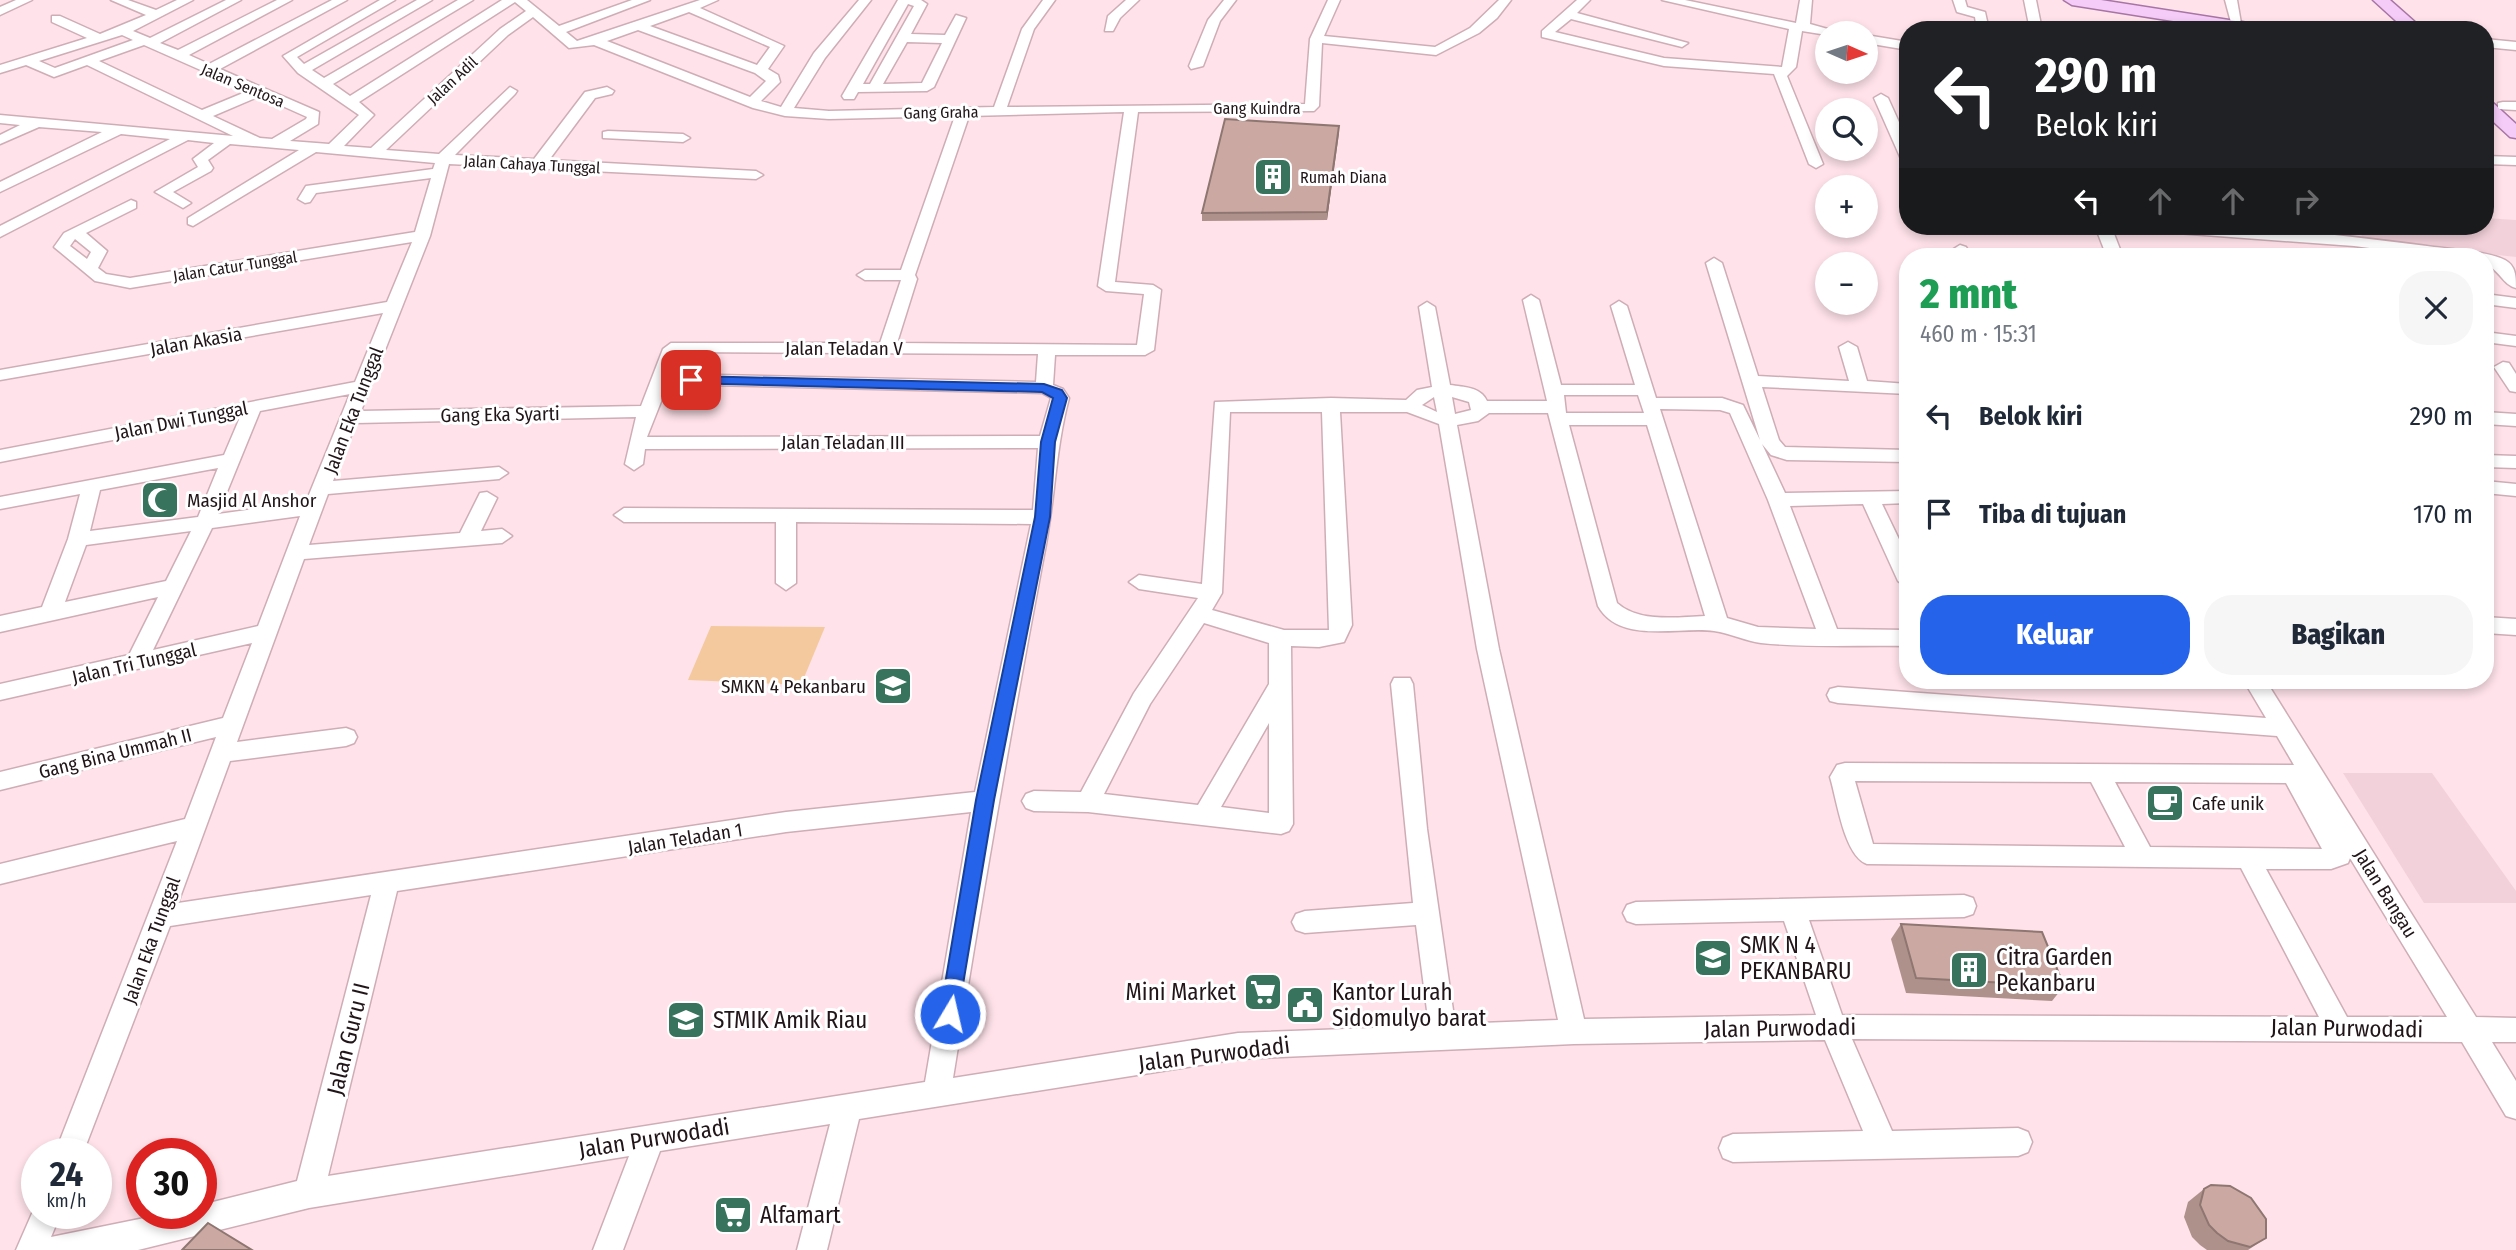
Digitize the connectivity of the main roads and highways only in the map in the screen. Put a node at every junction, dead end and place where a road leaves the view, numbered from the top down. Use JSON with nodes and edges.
{"nodes":[{"id":1,"x":2072,"y":0,"type":"edge"},
{"id":2,"x":2366,"y":0,"type":"edge"},
{"id":3,"x":2381,"y":0,"type":"edge"},
{"id":4,"x":2206,"y":21,"type":"edge"},
{"id":5,"x":2389,"y":21,"type":"edge"},
{"id":6,"x":2406,"y":21,"type":"edge"},
{"id":7,"x":2505,"y":108,"type":"edge"},
{"id":8,"x":2516,"y":133,"type":"edge"}],
"edges":[{"from":1,"to":4,"type":"main road"},
{"from":2,"to":5,"type":"main road"},
{"from":3,"to":6,"type":"main road"},
{"from":7,"to":8,"type":"main road"}]}
